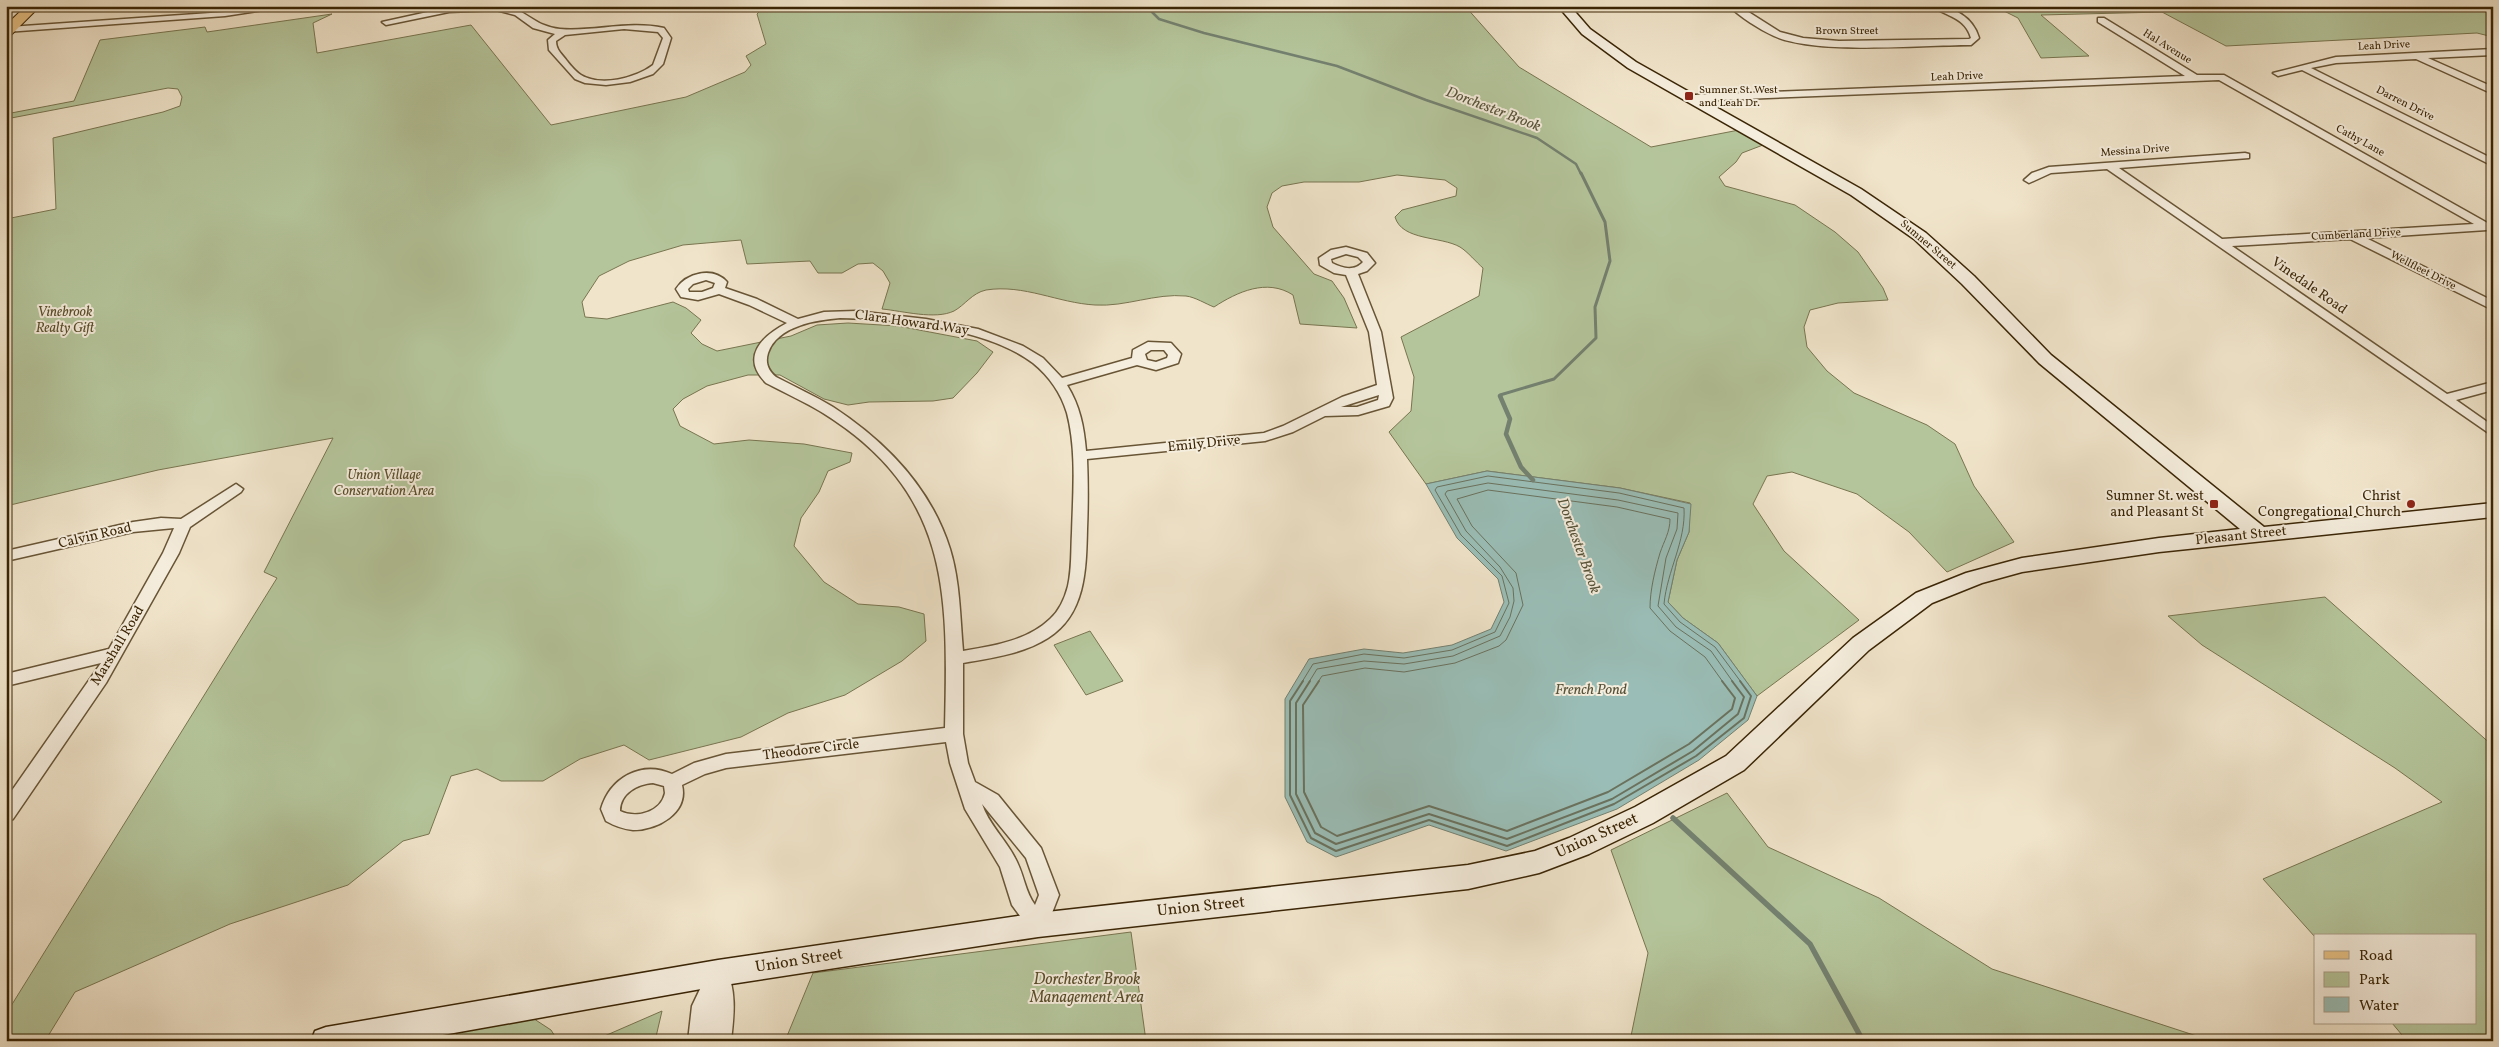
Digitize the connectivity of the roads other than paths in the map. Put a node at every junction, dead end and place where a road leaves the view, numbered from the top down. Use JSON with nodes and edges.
{"nodes":[{"id":1,"x":34,"y":6,"type":"edge"},
{"id":2,"x":286,"y":6,"type":"edge"},
{"id":3,"x":417,"y":6,"type":"edge"},
{"id":4,"x":1564,"y":6,"type":"edge"},
{"id":5,"x":1733,"y":6,"type":"edge"},
{"id":6,"x":1854,"y":6,"type":"edge"},
{"id":7,"x":1877,"y":6,"type":"edge"},
{"id":8,"x":1936,"y":6,"type":"edge"},
{"id":9,"x":423,"y":15,"type":"junction"},
{"id":10,"x":162,"y":19,"type":"junction"},
{"id":11,"x":2101,"y":20,"type":"dead end"},
{"id":12,"x":386,"y":22,"type":"dead end"},
{"id":13,"x":150,"y":30,"type":"dead end"},
{"id":14,"x":7,"y":31,"type":"edge"},
{"id":15,"x":563,"y":32,"type":"junction"},
{"id":16,"x":1971,"y":42,"type":"junction"},
{"id":17,"x":1977,"y":51,"type":"dead end"},
{"id":18,"x":2493,"y":52,"type":"edge"},
{"id":19,"x":2416,"y":56,"type":"junction"},
{"id":20,"x":2305,"y":68,"type":"junction"},
{"id":21,"x":2278,"y":74,"type":"dead end"},
{"id":22,"x":2221,"y":77,"type":"joint"},
{"id":23,"x":2195,"y":78,"type":"junction"},
{"id":24,"x":2493,"y":91,"type":"edge"},
{"id":25,"x":1693,"y":98,"type":"junction"},
{"id":26,"x":2245,"y":156,"type":"dead end"},
{"id":27,"x":2493,"y":163,"type":"edge"},
{"id":28,"x":2109,"y":166,"type":"junction"},
{"id":29,"x":2029,"y":180,"type":"dead end"},
{"id":30,"x":2490,"y":227,"type":"edge"},
{"id":31,"x":2352,"y":235,"type":"junction"},
{"id":32,"x":2220,"y":243,"type":"junction"},
{"id":33,"x":1351,"y":272,"type":"dead end"},
{"id":34,"x":718,"y":290,"type":"dead end"},
{"id":35,"x":2493,"y":306,"type":"edge"},
{"id":36,"x":797,"y":324,"type":"junction"},
{"id":37,"x":1139,"y":360,"type":"dead end"},
{"id":38,"x":1060,"y":383,"type":"junction"},
{"id":39,"x":2493,"y":386,"type":"edge"},
{"id":40,"x":2445,"y":399,"type":"junction"},
{"id":41,"x":2493,"y":432,"type":"edge"},
{"id":42,"x":1079,"y":456,"type":"junction"},
{"id":43,"x":236,"y":490,"type":"dead end"},
{"id":44,"x":2493,"y":510,"type":"edge"},
{"id":45,"x":184,"y":524,"type":"junction"},
{"id":46,"x":2258,"y":533,"type":"junction"},
{"id":47,"x":6,"y":556,"type":"edge"},
{"id":48,"x":1991,"y":573,"type":"joint"},
{"id":49,"x":115,"y":653,"type":"junction"},
{"id":50,"x":954,"y":658,"type":"junction"},
{"id":51,"x":6,"y":680,"type":"edge"},
{"id":52,"x":954,"y":734,"type":"junction"},
{"id":53,"x":672,"y":782,"type":"dead end"},
{"id":54,"x":968,"y":787,"type":"junction"},
{"id":55,"x":6,"y":814,"type":"edge"},
{"id":56,"x":1038,"y":925,"type":"junction"},
{"id":57,"x":718,"y":973,"type":"junction"},
{"id":58,"x":326,"y":1041,"type":"edge"},
{"id":59,"x":699,"y":1041,"type":"edge"},
{"id":60,"x":720,"y":1041,"type":"edge"}],
"edges":[{"from":1,"to":14,"type":"main road"},
{"from":2,"to":10,"type":"street"},
{"from":3,"to":9,"type":"street"},
{"from":4,"to":25,"type":"main road","name":"Sumner Street"},
{"from":5,"to":16,"type":"street","name":"Brown Street"},
{"from":6,"to":7,"type":"street"},
{"from":8,"to":16,"type":"street"},
{"from":9,"to":12,"type":"street"},
{"from":9,"to":15,"type":"street"},
{"from":10,"to":13,"type":"street"},
{"from":10,"to":14,"type":"street"},
{"from":11,"to":23,"type":"street","name":"Hal Avenue"},
{"from":15,"to":15,"type":"street"},
{"from":16,"to":17,"type":"street"},
{"from":18,"to":19,"type":"street","name":"Leah Drive"},
{"from":19,"to":20,"type":"street","name":"Leah Drive"},
{"from":19,"to":24,"type":"street"},
{"from":20,"to":21,"type":"street","name":"Leah Drive"},
{"from":20,"to":27,"type":"street","name":"Darren Drive"},
{"from":22,"to":23,"type":"street","name":"Leah Drive"},
{"from":22,"to":30,"type":"street","name":"Cathy Lane"},
{"from":23,"to":25,"type":"street","name":"Leah Drive"},
{"from":25,"to":46,"type":"main road","name":"Sumner Street"},
{"from":26,"to":28,"type":"street","name":"Messina Drive"},
{"from":28,"to":29,"type":"street","name":"Messina Drive"},
{"from":28,"to":32,"type":"street","name":"Vinedale Road"},
{"from":30,"to":31,"type":"street","name":"Cumberland Drive"},
{"from":31,"to":32,"type":"street","name":"Cumberland Drive"},
{"from":31,"to":35,"type":"street","name":"Wellfleet Drive"},
{"from":32,"to":40,"type":"street","name":"Vinedale Road"},
{"from":33,"to":42,"type":"street","name":"Emily Drive"},
{"from":34,"to":36,"type":"street"},
{"from":36,"to":38,"type":"street","name":"Clara Howard Way"},
{"from":36,"to":50,"type":"street","name":"Clara Howard Way"},
{"from":37,"to":38,"type":"street"},
{"from":38,"to":42,"type":"street","name":"Clara Howard Way"},
{"from":39,"to":40,"type":"street"},
{"from":40,"to":41,"type":"street","name":"Vinedale Road"},
{"from":42,"to":50,"type":"street","name":"Clara Howard Way"},
{"from":43,"to":45,"type":"street"},
{"from":44,"to":46,"type":"main road","name":"Pleasant Street"},
{"from":45,"to":47,"type":"street","name":"Calvin Road"},
{"from":45,"to":49,"type":"street","name":"Marshall Road"},
{"from":46,"to":48,"type":"main road","name":"Pleasant Street"},
{"from":48,"to":56,"type":"main road","name":"Union Street"},
{"from":49,"to":51,"type":"street"},
{"from":49,"to":55,"type":"street","name":"Marshall Road"},
{"from":50,"to":52,"type":"street","name":"Clara Howard Way"},
{"from":52,"to":53,"type":"street","name":"Theodore Circle"},
{"from":52,"to":54,"type":"street","name":"Clara Howard Way"},
{"from":54,"to":56,"type":"street","name":"Clara Howard Way"},
{"from":54,"to":56,"type":"street"},
{"from":56,"to":57,"type":"main road","name":"Union Street"},
{"from":57,"to":58,"type":"main road","name":"Union Street"},
{"from":57,"to":59,"type":"street"},
{"from":57,"to":60,"type":"street"}]}
